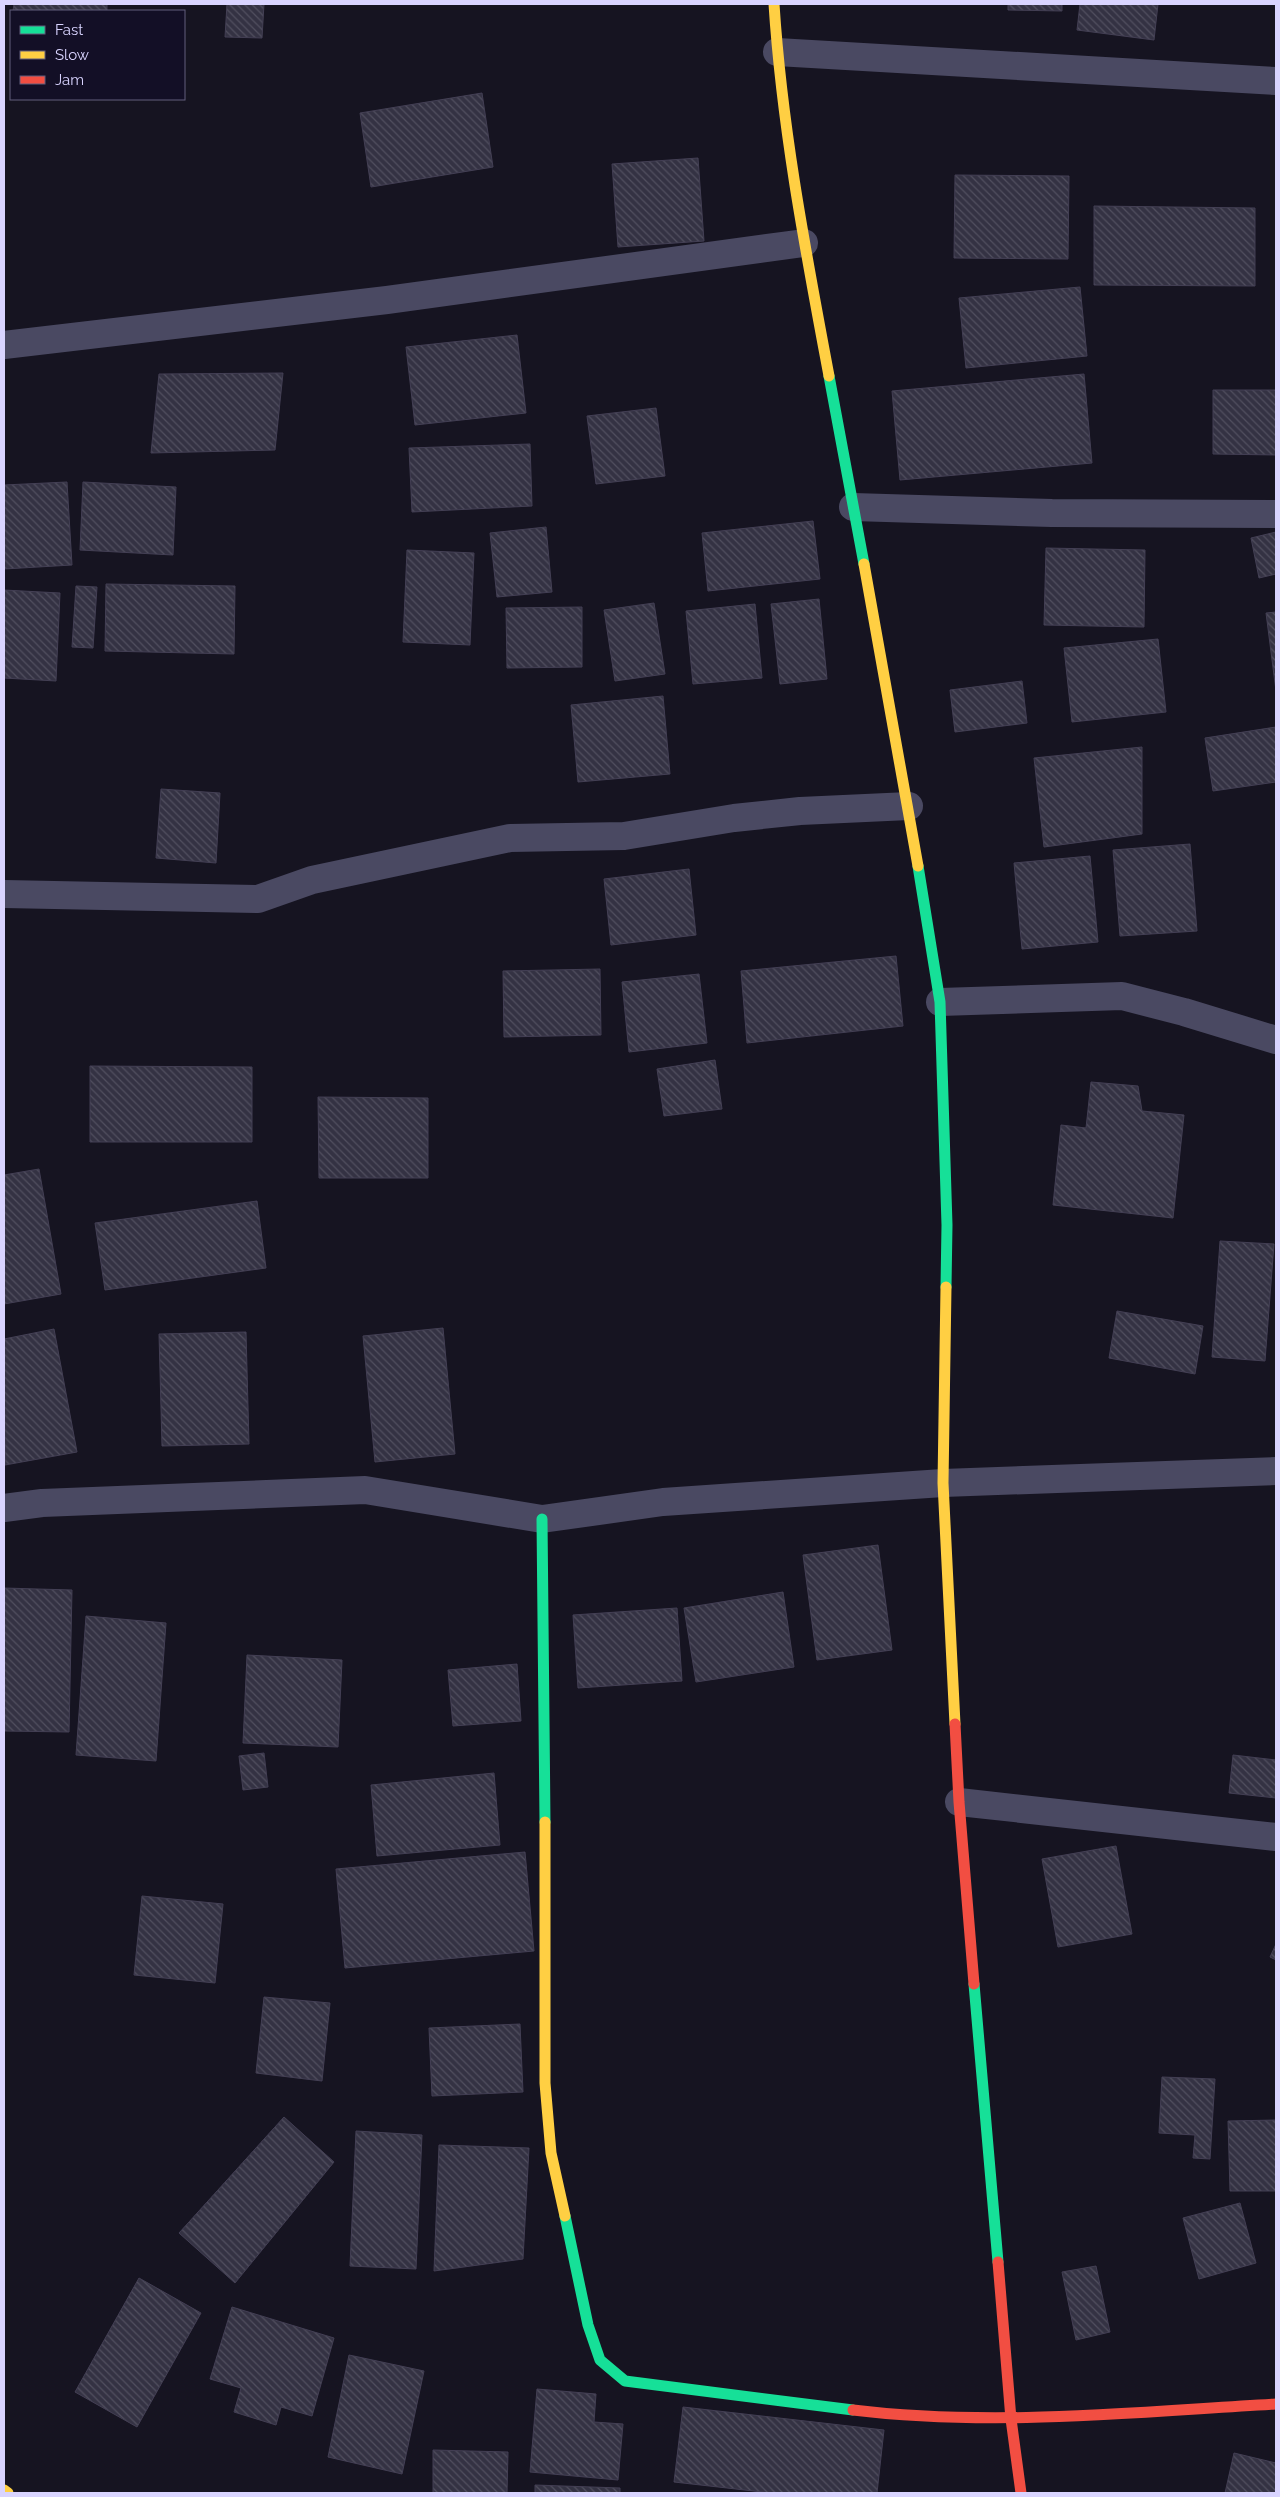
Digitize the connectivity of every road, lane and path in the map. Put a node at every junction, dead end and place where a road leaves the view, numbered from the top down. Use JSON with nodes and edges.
{"nodes":[{"id":1,"x":774,"y":4,"type":"edge"},
{"id":2,"x":777,"y":52,"type":"junction"},
{"id":3,"x":1276,"y":82,"type":"edge"},
{"id":4,"x":804,"y":243,"type":"junction"},
{"id":5,"x":4,"y":345,"type":"edge"},
{"id":6,"x":852,"y":507,"type":"junction"},
{"id":7,"x":1276,"y":514,"type":"edge"},
{"id":8,"x":908,"y":806,"type":"junction"},
{"id":9,"x":4,"y":894,"type":"edge"},
{"id":10,"x":940,"y":1002,"type":"junction"},
{"id":11,"x":1276,"y":1040,"type":"edge"},
{"id":12,"x":1276,"y":1471,"type":"edge"},
{"id":13,"x":943,"y":1483,"type":"junction"},
{"id":14,"x":4,"y":1508,"type":"edge"},
{"id":15,"x":542,"y":1519,"type":"junction"},
{"id":16,"x":959,"y":1802,"type":"junction"},
{"id":17,"x":1276,"y":1836,"type":"edge"},
{"id":18,"x":1276,"y":2404,"type":"edge"},
{"id":19,"x":1011,"y":2419,"type":"junction"},
{"id":20,"x":4,"y":2490,"type":"edge"},
{"id":21,"x":8,"y":2493,"type":"edge"},
{"id":22,"x":1021,"y":2493,"type":"edge"}],
"edges":[{"from":1,"to":2,"type":"street"},
{"from":2,"to":3,"type":"street"},
{"from":2,"to":4,"type":"street"},
{"from":4,"to":5,"type":"street"},
{"from":4,"to":6,"type":"street"},
{"from":6,"to":7,"type":"street"},
{"from":6,"to":8,"type":"street"},
{"from":8,"to":9,"type":"street"},
{"from":8,"to":10,"type":"street"},
{"from":10,"to":11,"type":"street"},
{"from":10,"to":13,"type":"street"},
{"from":12,"to":13,"type":"street"},
{"from":13,"to":15,"type":"street"},
{"from":13,"to":16,"type":"street"},
{"from":14,"to":15,"type":"street"},
{"from":15,"to":19,"type":"street"},
{"from":16,"to":17,"type":"street"},
{"from":16,"to":19,"type":"street"},
{"from":18,"to":19,"type":"street"},
{"from":19,"to":22,"type":"street"},
{"from":20,"to":21,"type":"street"}]}
